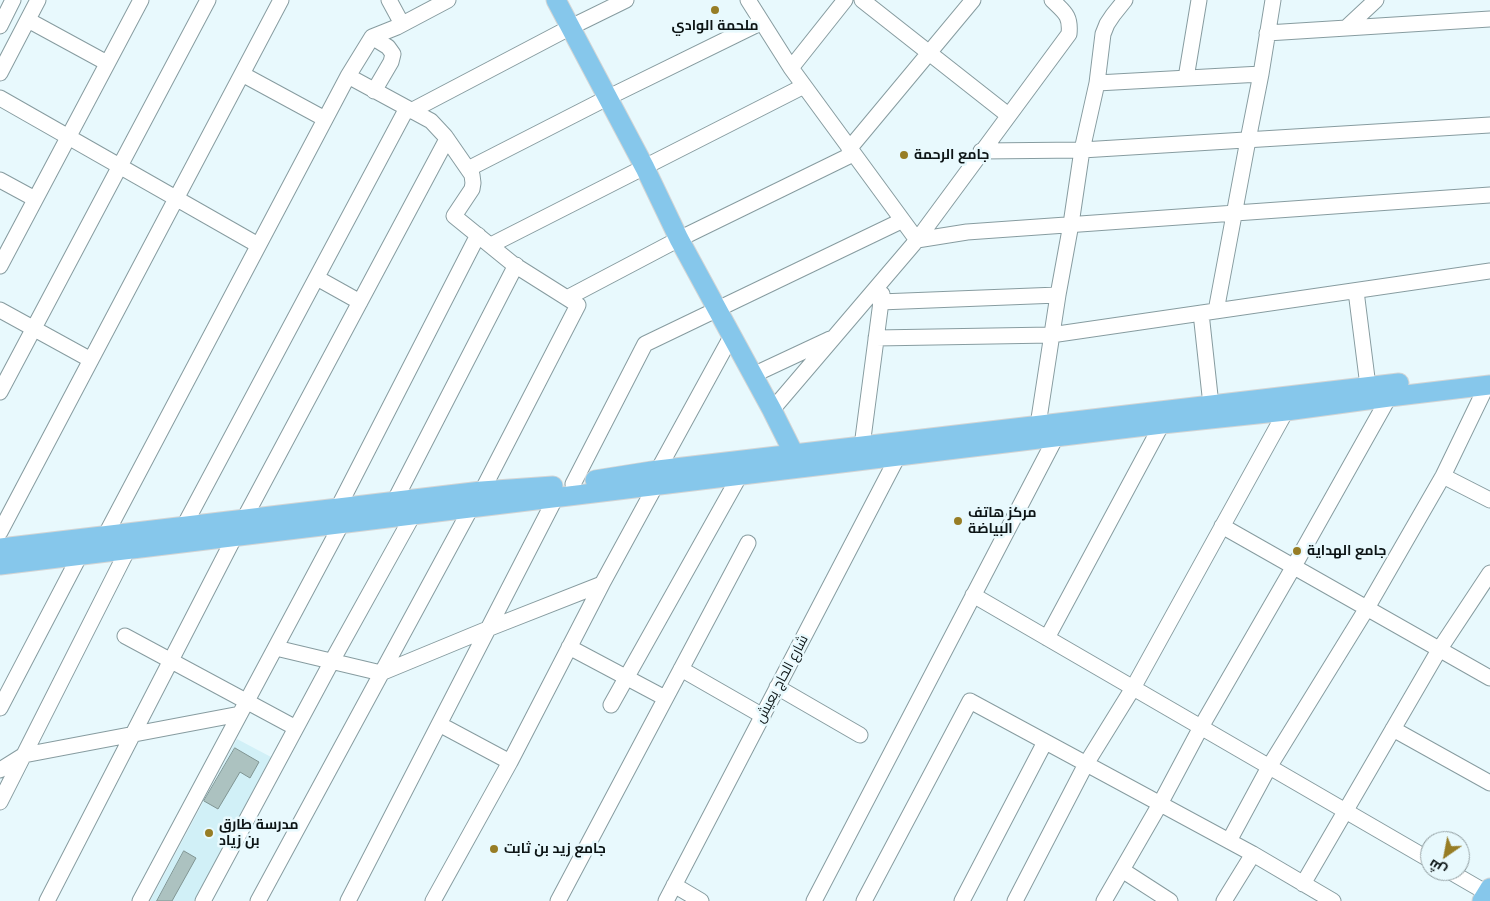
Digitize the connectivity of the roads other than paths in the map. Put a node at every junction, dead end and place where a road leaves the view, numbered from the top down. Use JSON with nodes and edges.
{"nodes":[{"id":1,"x":38,"y":0,"type":"edge"},
{"id":2,"x":141,"y":0,"type":"edge"},
{"id":3,"x":208,"y":0,"type":"edge"},
{"id":4,"x":281,"y":0,"type":"edge"},
{"id":5,"x":389,"y":0,"type":"edge"},
{"id":6,"x":448,"y":0,"type":"edge"},
{"id":7,"x":556,"y":0,"type":"edge"},
{"id":8,"x":626,"y":0,"type":"edge"},
{"id":9,"x":748,"y":0,"type":"edge"},
{"id":10,"x":845,"y":0,"type":"edge"},
{"id":11,"x":862,"y":0,"type":"edge"},
{"id":12,"x":973,"y":0,"type":"edge"},
{"id":13,"x":1052,"y":0,"type":"edge"},
{"id":14,"x":1124,"y":0,"type":"edge"},
{"id":15,"x":1199,"y":0,"type":"edge"},
{"id":16,"x":1273,"y":0,"type":"edge"},
{"id":17,"x":1376,"y":0,"type":"edge"},
{"id":18,"x":7,"y":6,"type":"edge"},
{"id":19,"x":1490,"y":18,"type":"edge"},
{"id":20,"x":28,"y":20,"type":"junction"},
{"id":21,"x":762,"y":22,"type":"junction"},
{"id":22,"x":402,"y":24,"type":"junction"},
{"id":23,"x":0,"y":26,"type":"edge"},
{"id":24,"x":570,"y":27,"type":"junction"},
{"id":25,"x":1346,"y":28,"type":"junction"},
{"id":26,"x":1268,"y":33,"type":"junction"},
{"id":27,"x":372,"y":37,"type":"junction"},
{"id":28,"x":928,"y":54,"type":"junction"},
{"id":29,"x":107,"y":64,"type":"junction"},
{"id":30,"x":791,"y":68,"type":"junction"},
{"id":31,"x":0,"y":73,"type":"edge"},
{"id":32,"x":242,"y":74,"type":"junction"},
{"id":33,"x":1261,"y":74,"type":"junction"},
{"id":34,"x":348,"y":76,"type":"junction"},
{"id":35,"x":1186,"y":78,"type":"junction"},
{"id":36,"x":1097,"y":83,"type":"junction"},
{"id":37,"x":804,"y":86,"type":"junction"},
{"id":38,"x":374,"y":91,"type":"junction"},
{"id":39,"x":0,"y":98,"type":"edge"},
{"id":40,"x":607,"y":98,"type":"junction"},
{"id":41,"x":409,"y":109,"type":"junction"},
{"id":42,"x":1008,"y":115,"type":"junction"},
{"id":43,"x":325,"y":119,"type":"junction"},
{"id":44,"x":1490,"y":125,"type":"edge"},
{"id":45,"x":69,"y":136,"type":"junction"},
{"id":46,"x":447,"y":138,"type":"junction"},
{"id":47,"x":1248,"y":140,"type":"junction"},
{"id":48,"x":1082,"y":150,"type":"junction"},
{"id":49,"x":981,"y":151,"type":"junction"},
{"id":50,"x":851,"y":152,"type":"junction"},
{"id":51,"x":120,"y":166,"type":"junction"},
{"id":52,"x":645,"y":168,"type":"junction"},
{"id":53,"x":468,"y":170,"type":"junction"},
{"id":54,"x":0,"y":180,"type":"edge"},
{"id":55,"x":1490,"y":195,"type":"edge"},
{"id":56,"x":35,"y":199,"type":"junction"},
{"id":57,"x":176,"y":199,"type":"junction"},
{"id":58,"x":1234,"y":213,"type":"junction"},
{"id":59,"x":902,"y":221,"type":"junction"},
{"id":60,"x":1071,"y":224,"type":"junction"},
{"id":61,"x":478,"y":235,"type":"junction"},
{"id":62,"x":679,"y":239,"type":"junction"},
{"id":63,"x":917,"y":240,"type":"junction"},
{"id":64,"x":258,"y":245,"type":"junction"},
{"id":65,"x":491,"y":245,"type":"junction"},
{"id":66,"x":516,"y":265,"type":"junction"},
{"id":67,"x":0,"y":266,"type":"edge"},
{"id":68,"x":1490,"y":271,"type":"edge"},
{"id":69,"x":886,"y":277,"type":"junction"},
{"id":70,"x":317,"y":278,"type":"junction"},
{"id":71,"x":1356,"y":291,"type":"junction"},
{"id":72,"x":1058,"y":295,"type":"junction"},
{"id":73,"x":567,"y":298,"type":"junction"},
{"id":74,"x":360,"y":302,"type":"junction"},
{"id":75,"x":880,"y":302,"type":"junction"},
{"id":76,"x":0,"y":310,"type":"edge"},
{"id":77,"x":718,"y":310,"type":"junction"},
{"id":78,"x":1209,"y":312,"type":"junction"},
{"id":79,"x":34,"y":328,"type":"junction"},
{"id":80,"x":732,"y":335,"type":"junction"},
{"id":81,"x":1051,"y":335,"type":"junction"},
{"id":82,"x":836,"y":336,"type":"junction"},
{"id":83,"x":876,"y":338,"type":"junction"},
{"id":84,"x":91,"y":360,"type":"junction"},
{"id":85,"x":753,"y":375,"type":"junction"},
{"id":86,"x":1489,"y":381,"type":"edge"},
{"id":87,"x":1368,"y":386,"type":"junction"},
{"id":88,"x":0,"y":392,"type":"edge"},
{"id":89,"x":1389,"y":397,"type":"junction"},
{"id":90,"x":1211,"y":405,"type":"junction"},
{"id":91,"x":772,"y":410,"type":"junction"},
{"id":92,"x":1286,"y":411,"type":"junction"},
{"id":93,"x":1162,"y":424,"type":"junction"},
{"id":94,"x":1038,"y":425,"type":"junction"},
{"id":95,"x":1056,"y":437,"type":"junction"},
{"id":96,"x":862,"y":446,"type":"junction"},
{"id":97,"x":794,"y":454,"type":"junction"},
{"id":98,"x":898,"y":456,"type":"junction"},
{"id":99,"x":740,"y":475,"type":"junction"},
{"id":100,"x":1444,"y":476,"type":"junction"},
{"id":101,"x":657,"y":478,"type":"junction"},
{"id":102,"x":573,"y":484,"type":"junction"},
{"id":103,"x":482,"y":491,"type":"junction"},
{"id":104,"x":556,"y":497,"type":"junction"},
{"id":105,"x":1490,"y":500,"type":"edge"},
{"id":106,"x":394,"y":502,"type":"junction"},
{"id":107,"x":471,"y":508,"type":"junction"},
{"id":108,"x":412,"y":515,"type":"junction"},
{"id":109,"x":340,"y":516,"type":"junction"},
{"id":110,"x":244,"y":519,"type":"junction"},
{"id":111,"x":184,"y":526,"type":"junction"},
{"id":112,"x":1222,"y":526,"type":"junction"},
{"id":113,"x":0,"y":532,"type":"edge"},
{"id":114,"x":105,"y":536,"type":"junction"},
{"id":115,"x":234,"y":536,"type":"junction"},
{"id":116,"x":748,"y":543,"type":"dead end"},
{"id":117,"x":0,"y":548,"type":"edge"},
{"id":118,"x":128,"y":549,"type":"junction"},
{"id":119,"x":80,"y":555,"type":"junction"},
{"id":120,"x":0,"y":564,"type":"edge"},
{"id":121,"x":1294,"y":566,"type":"junction"},
{"id":122,"x":1489,"y":576,"type":"edge"},
{"id":123,"x":602,"y":584,"type":"junction"},
{"id":124,"x":973,"y":595,"type":"junction"},
{"id":125,"x":1367,"y":608,"type":"junction"},
{"id":126,"x":490,"y":628,"type":"junction"},
{"id":127,"x":126,"y":636,"type":"dead end"},
{"id":128,"x":1047,"y":638,"type":"junction"},
{"id":129,"x":570,"y":647,"type":"junction"},
{"id":130,"x":276,"y":648,"type":"junction"},
{"id":131,"x":1439,"y":650,"type":"junction"},
{"id":132,"x":171,"y":661,"type":"junction"},
{"id":133,"x":332,"y":661,"type":"junction"},
{"id":134,"x":681,"y":669,"type":"junction"},
{"id":135,"x":382,"y":673,"type":"junction"},
{"id":136,"x":627,"y":678,"type":"junction"},
{"id":137,"x":1490,"y":678,"type":"edge"},
{"id":138,"x":777,"y":688,"type":"junction"},
{"id":139,"x":1133,"y":688,"type":"junction"},
{"id":140,"x":665,"y":698,"type":"junction"},
{"id":141,"x":611,"y":705,"type":"dead end"},
{"id":142,"x":0,"y":708,"type":"edge"},
{"id":143,"x":244,"y":708,"type":"junction"},
{"id":144,"x":763,"y":716,"type":"junction"},
{"id":145,"x":439,"y":724,"type":"junction"},
{"id":146,"x":1201,"y":727,"type":"junction"},
{"id":147,"x":296,"y":728,"type":"junction"},
{"id":148,"x":1393,"y":729,"type":"junction"},
{"id":149,"x":133,"y":734,"type":"junction"},
{"id":150,"x":860,"y":735,"type":"dead end"},
{"id":151,"x":1045,"y":742,"type":"junction"},
{"id":152,"x":24,"y":755,"type":"junction"},
{"id":153,"x":510,"y":762,"type":"junction"},
{"id":154,"x":1086,"y":764,"type":"junction"},
{"id":155,"x":1269,"y":768,"type":"junction"},
{"id":156,"x":0,"y":770,"type":"edge"},
{"id":157,"x":1490,"y":783,"type":"edge"},
{"id":158,"x":0,"y":802,"type":"edge"},
{"id":159,"x":1160,"y":804,"type":"junction"},
{"id":160,"x":1345,"y":811,"type":"junction"},
{"id":161,"x":1229,"y":841,"type":"junction"},
{"id":162,"x":1253,"y":854,"type":"junction"},
{"id":163,"x":1420,"y":854,"type":"edge"},
{"id":164,"x":1122,"y":870,"type":"junction"},
{"id":165,"x":1465,"y":881,"type":"edge"},
{"id":166,"x":1303,"y":884,"type":"junction"},
{"id":167,"x":674,"y":885,"type":"junction"},
{"id":168,"x":1486,"y":894,"type":"edge"},
{"id":169,"x":352,"y":899,"type":"edge"},
{"id":170,"x":47,"y":901,"type":"edge"},
{"id":171,"x":140,"y":901,"type":"edge"},
{"id":172,"x":203,"y":901,"type":"edge"},
{"id":173,"x":258,"y":901,"type":"edge"},
{"id":174,"x":432,"y":901,"type":"edge"},
{"id":175,"x":558,"y":901,"type":"edge"},
{"id":176,"x":666,"y":901,"type":"edge"},
{"id":177,"x":701,"y":901,"type":"edge"},
{"id":178,"x":814,"y":901,"type":"edge"},
{"id":179,"x":864,"y":901,"type":"edge"},
{"id":180,"x":962,"y":901,"type":"edge"},
{"id":181,"x":1015,"y":901,"type":"edge"},
{"id":182,"x":1104,"y":901,"type":"edge"},
{"id":183,"x":1170,"y":901,"type":"edge"},
{"id":184,"x":1224,"y":901,"type":"edge"},
{"id":185,"x":1333,"y":901,"type":"edge"}],
"edges":[{"from":1,"to":20,"type":"street"},
{"from":2,"to":29,"type":"street"},
{"from":3,"to":51,"type":"street"},
{"from":4,"to":32,"type":"street"},
{"from":5,"to":22,"type":"street"},
{"from":6,"to":22,"type":"street"},
{"from":7,"to":24,"type":"main road"},
{"from":8,"to":24,"type":"street"},
{"from":9,"to":21,"type":"street"},
{"from":10,"to":30,"type":"street"},
{"from":11,"to":28,"type":"street"},
{"from":12,"to":28,"type":"street"},
{"from":13,"to":42,"type":"street"},
{"from":14,"to":36,"type":"street"},
{"from":15,"to":35,"type":"street"},
{"from":16,"to":26,"type":"street"},
{"from":17,"to":25,"type":"street"},
{"from":18,"to":23,"type":"street"},
{"from":19,"to":25,"type":"street"},
{"from":20,"to":29,"type":"street"},
{"from":20,"to":31,"type":"street"},
{"from":21,"to":30,"type":"street"},
{"from":21,"to":40,"type":"street"},
{"from":22,"to":27,"type":"street"},
{"from":24,"to":40,"type":"main road"},
{"from":24,"to":41,"type":"street"},
{"from":25,"to":26,"type":"street"},
{"from":26,"to":33,"type":"street"},
{"from":27,"to":34,"type":"street"},
{"from":27,"to":38,"type":"street"},
{"from":28,"to":42,"type":"street"},
{"from":28,"to":50,"type":"street"},
{"from":29,"to":45,"type":"street"},
{"from":30,"to":37,"type":"street"},
{"from":32,"to":43,"type":"street"},
{"from":32,"to":57,"type":"street"},
{"from":33,"to":35,"type":"street"},
{"from":33,"to":47,"type":"street"},
{"from":34,"to":38,"type":"street"},
{"from":34,"to":43,"type":"street"},
{"from":35,"to":36,"type":"street"},
{"from":36,"to":48,"type":"street"},
{"from":37,"to":50,"type":"street"},
{"from":37,"to":52,"type":"street"},
{"from":38,"to":41,"type":"street"},
{"from":39,"to":45,"type":"street"},
{"from":40,"to":52,"type":"main road"},
{"from":40,"to":53,"type":"street"},
{"from":41,"to":46,"type":"street"},
{"from":41,"to":70,"type":"street"},
{"from":42,"to":49,"type":"street"},
{"from":43,"to":64,"type":"street"},
{"from":44,"to":47,"type":"street"},
{"from":45,"to":51,"type":"street"},
{"from":45,"to":56,"type":"street"},
{"from":46,"to":53,"type":"street"},
{"from":46,"to":74,"type":"street"},
{"from":47,"to":48,"type":"street"},
{"from":47,"to":58,"type":"street"},
{"from":48,"to":49,"type":"street"},
{"from":48,"to":60,"type":"street"},
{"from":49,"to":63,"type":"street"},
{"from":50,"to":59,"type":"street"},
{"from":50,"to":62,"type":"street"},
{"from":51,"to":57,"type":"street"},
{"from":51,"to":79,"type":"street"},
{"from":52,"to":62,"type":"main road"},
{"from":52,"to":65,"type":"street"},
{"from":53,"to":61,"type":"street"},
{"from":54,"to":56,"type":"street"},
{"from":55,"to":58,"type":"street"},
{"from":56,"to":67,"type":"street"},
{"from":57,"to":64,"type":"street"},
{"from":57,"to":84,"type":"street"},
{"from":58,"to":60,"type":"street"},
{"from":58,"to":78,"type":"street"},
{"from":59,"to":63,"type":"street"},
{"from":59,"to":77,"type":"street"},
{"from":60,"to":63,"type":"street"},
{"from":60,"to":72,"type":"street"},
{"from":61,"to":65,"type":"street"},
{"from":61,"to":109,"type":"street"},
{"from":62,"to":73,"type":"street"},
{"from":62,"to":77,"type":"main road"},
{"from":63,"to":69,"type":"street"},
{"from":64,"to":114,"type":"street"},
{"from":65,"to":66,"type":"street"},
{"from":66,"to":73,"type":"street"},
{"from":66,"to":106,"type":"street"},
{"from":68,"to":71,"type":"street"},
{"from":69,"to":75,"type":"street"},
{"from":69,"to":82,"type":"street"},
{"from":70,"to":74,"type":"street"},
{"from":70,"to":111,"type":"street"},
{"from":71,"to":78,"type":"street"},
{"from":71,"to":87,"type":"street"},
{"from":72,"to":75,"type":"street"},
{"from":72,"to":81,"type":"street"},
{"from":73,"to":103,"type":"street"},
{"from":74,"to":110,"type":"street"},
{"from":75,"to":83,"type":"street"},
{"from":76,"to":79,"type":"street"},
{"from":77,"to":80,"type":"main road"},
{"from":77,"to":102,"type":"street"},
{"from":78,"to":81,"type":"street"},
{"from":78,"to":90,"type":"street"},
{"from":79,"to":84,"type":"street"},
{"from":79,"to":88,"type":"street"},
{"from":80,"to":85,"type":"main road"},
{"from":80,"to":101,"type":"street"},
{"from":81,"to":83,"type":"street"},
{"from":81,"to":94,"type":"street"},
{"from":82,"to":85,"type":"street"},
{"from":82,"to":91,"type":"street"},
{"from":83,"to":96,"type":"street"},
{"from":84,"to":113,"type":"street"},
{"from":85,"to":91,"type":"main road"},
{"from":86,"to":87,"type":"main road"},
{"from":86,"to":89,"type":"main road"},
{"from":86,"to":100,"type":"street"},
{"from":87,"to":90,"type":"main road"},
{"from":89,"to":92,"type":"main road"},
{"from":89,"to":121,"type":"street"},
{"from":90,"to":94,"type":"main road"},
{"from":91,"to":97,"type":"main road"},
{"from":92,"to":93,"type":"main road"},
{"from":92,"to":112,"type":"street"},
{"from":93,"to":95,"type":"main road"},
{"from":93,"to":128,"type":"street"},
{"from":94,"to":96,"type":"main road"},
{"from":95,"to":98,"type":"main road"},
{"from":95,"to":124,"type":"street"},
{"from":96,"to":97,"type":"main road"},
{"from":97,"to":101,"type":"main road"},
{"from":98,"to":99,"type":"main road"},
{"from":98,"to":138,"type":"street","name":"شارع الحاج يعيش"},
{"from":99,"to":101,"type":"main road"},
{"from":99,"to":136,"type":"street"},
{"from":100,"to":105,"type":"street"},
{"from":100,"to":125,"type":"street"},
{"from":101,"to":102,"type":"main road"},
{"from":101,"to":104,"type":"main road"},
{"from":101,"to":123,"type":"street"},
{"from":102,"to":103,"type":"main road"},
{"from":103,"to":106,"type":"main road"},
{"from":104,"to":107,"type":"main road"},
{"from":104,"to":126,"type":"street"},
{"from":106,"to":109,"type":"main road"},
{"from":107,"to":108,"type":"main road"},
{"from":107,"to":135,"type":"street"},
{"from":108,"to":109,"type":"main road"},
{"from":108,"to":133,"type":"street"},
{"from":109,"to":110,"type":"main road"},
{"from":109,"to":115,"type":"main road"},
{"from":109,"to":130,"type":"street"},
{"from":110,"to":111,"type":"main road"},
{"from":111,"to":114,"type":"main road"},
{"from":112,"to":121,"type":"street"},
{"from":112,"to":139,"type":"street"},
{"from":114,"to":117,"type":"main road"},
{"from":115,"to":118,"type":"main road"},
{"from":115,"to":132,"type":"street"},
{"from":116,"to":134,"type":"street"},
{"from":118,"to":119,"type":"main road"},
{"from":118,"to":152,"type":"street"},
{"from":119,"to":120,"type":"main road"},
{"from":119,"to":142,"type":"street"},
{"from":121,"to":125,"type":"street"},
{"from":121,"to":146,"type":"street"},
{"from":122,"to":131,"type":"street"},
{"from":123,"to":126,"type":"street"},
{"from":123,"to":129,"type":"street"},
{"from":124,"to":128,"type":"street"},
{"from":124,"to":178,"type":"street"},
{"from":125,"to":131,"type":"street"},
{"from":125,"to":155,"type":"street"},
{"from":126,"to":135,"type":"street"},
{"from":126,"to":145,"type":"street"},
{"from":127,"to":132,"type":"street"},
{"from":128,"to":139,"type":"street"},
{"from":129,"to":136,"type":"street"},
{"from":129,"to":153,"type":"street"},
{"from":130,"to":133,"type":"street"},
{"from":130,"to":143,"type":"street"},
{"from":131,"to":137,"type":"street"},
{"from":131,"to":148,"type":"street"},
{"from":132,"to":143,"type":"street"},
{"from":132,"to":149,"type":"street"},
{"from":133,"to":135,"type":"street"},
{"from":133,"to":147,"type":"street"},
{"from":134,"to":140,"type":"street"},
{"from":134,"to":144,"type":"street"},
{"from":135,"to":173,"type":"street"},
{"from":136,"to":140,"type":"street"},
{"from":136,"to":141,"type":"street"},
{"from":138,"to":144,"type":"street","name":"شارع الحاج يعيش"},
{"from":138,"to":150,"type":"street"},
{"from":139,"to":146,"type":"street"},
{"from":139,"to":154,"type":"street"},
{"from":140,"to":175,"type":"street"},
{"from":143,"to":147,"type":"street"},
{"from":143,"to":149,"type":"street"},
{"from":143,"to":171,"type":"street"},
{"from":144,"to":167,"type":"street","name":"شارع الحاج يعيش"},
{"from":145,"to":153,"type":"street"},
{"from":145,"to":169,"type":"street"},
{"from":146,"to":155,"type":"street"},
{"from":146,"to":159,"type":"street"},
{"from":147,"to":172,"type":"street"},
{"from":148,"to":157,"type":"street"},
{"from":148,"to":160,"type":"street"},
{"from":149,"to":152,"type":"street"},
{"from":149,"to":170,"type":"street"},
{"from":151,"to":154,"type":"street"},
{"from":151,"to":179,"type":"street"},
{"from":151,"to":180,"type":"street"},
{"from":152,"to":156,"type":"street"},
{"from":152,"to":158,"type":"street"},
{"from":153,"to":174,"type":"street"},
{"from":154,"to":159,"type":"street"},
{"from":154,"to":181,"type":"street"},
{"from":155,"to":160,"type":"street"},
{"from":155,"to":161,"type":"street"},
{"from":159,"to":161,"type":"street"},
{"from":159,"to":164,"type":"street"},
{"from":160,"to":163,"type":"street"},
{"from":160,"to":166,"type":"street"},
{"from":161,"to":162,"type":"street"},
{"from":162,"to":166,"type":"street"},
{"from":162,"to":184,"type":"street"},
{"from":164,"to":182,"type":"street"},
{"from":164,"to":183,"type":"street"},
{"from":165,"to":168,"type":"street"},
{"from":166,"to":185,"type":"street"},
{"from":167,"to":176,"type":"street","name":"شارع الحاج يعيش"},
{"from":167,"to":177,"type":"street"}]}
